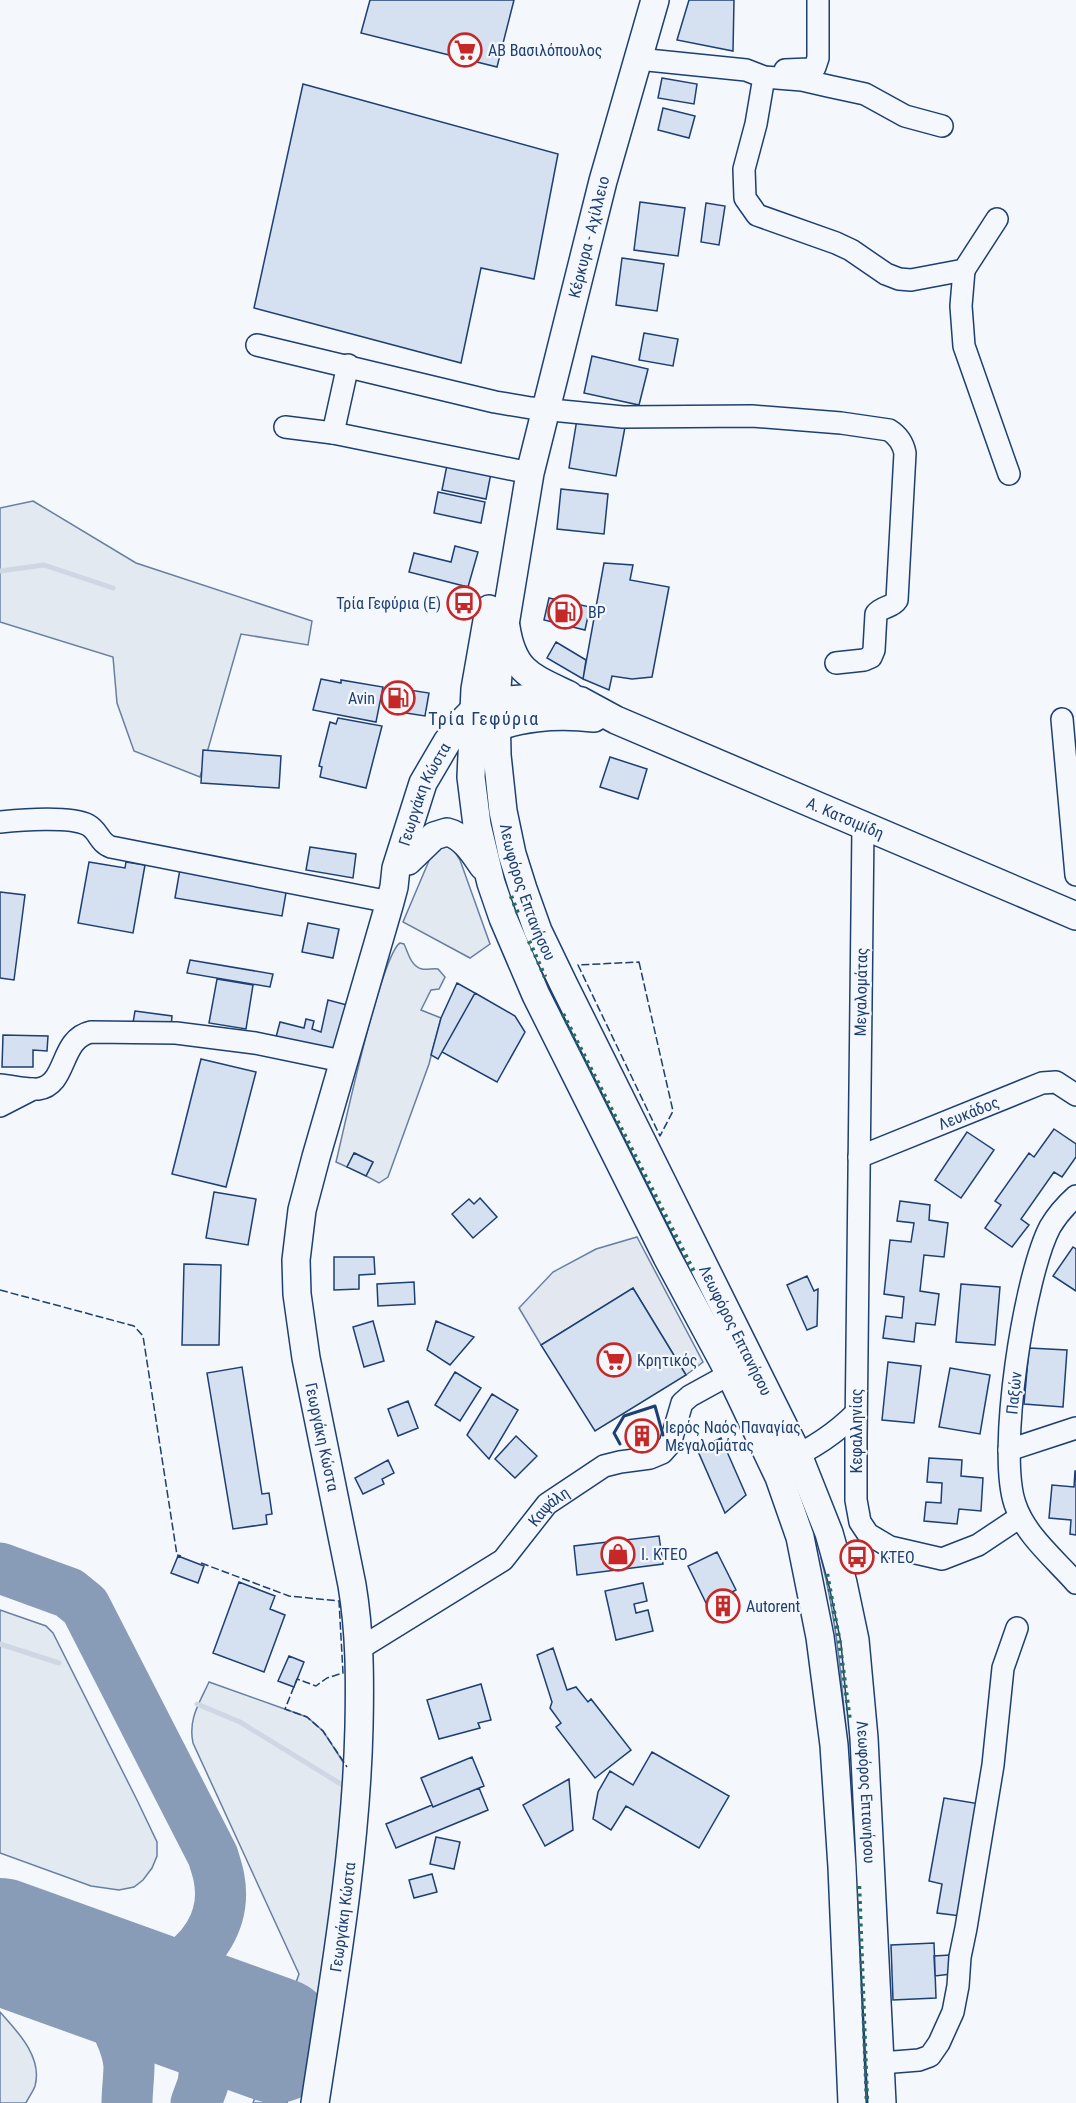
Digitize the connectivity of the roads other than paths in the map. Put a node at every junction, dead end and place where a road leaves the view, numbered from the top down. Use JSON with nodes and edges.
{"nodes":[{"id":1,"x":655,"y":0,"type":"edge"},
{"id":2,"x":818,"y":0,"type":"edge"},
{"id":3,"x":638,"y":59,"type":"junction"},
{"id":4,"x":755,"y":74,"type":"junction"},
{"id":5,"x":942,"y":126,"type":"dead end"},
{"id":6,"x":997,"y":219,"type":"dead end"},
{"id":7,"x":964,"y":270,"type":"junction"},
{"id":8,"x":257,"y":345,"type":"dead end"},
{"id":9,"x":348,"y":365,"type":"junction"},
{"id":10,"x":546,"y":410,"type":"junction"},
{"id":11,"x":285,"y":427,"type":"dead end"},
{"id":12,"x":333,"y":433,"type":"junction"},
{"id":13,"x":1009,"y":474,"type":"dead end"},
{"id":14,"x":530,"y":475,"type":"junction"},
{"id":15,"x":505,"y":620,"type":"junction"},
{"id":16,"x":836,"y":663,"type":"dead end"},
{"id":17,"x":581,"y":701,"type":"junction"},
{"id":18,"x":496,"y":715,"type":"junction"},
{"id":19,"x":1062,"y":719,"type":"dead end"},
{"id":20,"x":616,"y":720,"type":"junction"},
{"id":21,"x":472,"y":741,"type":"junction"},
{"id":22,"x":0,"y":822,"type":"edge"},
{"id":23,"x":863,"y":827,"type":"junction"},
{"id":24,"x":408,"y":861,"type":"junction"},
{"id":25,"x":1076,"y":875,"type":"edge"},
{"id":26,"x":491,"y":884,"type":"junction"},
{"id":27,"x":392,"y":894,"type":"junction"},
{"id":28,"x":1076,"y":916,"type":"edge"},
{"id":29,"x":342,"y":1061,"type":"junction"},
{"id":30,"x":0,"y":1085,"type":"edge"},
{"id":31,"x":33,"y":1089,"type":"junction"},
{"id":32,"x":1076,"y":1095,"type":"edge"},
{"id":33,"x":0,"y":1106,"type":"edge"},
{"id":34,"x":859,"y":1157,"type":"junction"},
{"id":35,"x":1076,"y":1196,"type":"edge"},
{"id":36,"x":730,"y":1374,"type":"junction"},
{"id":37,"x":856,"y":1413,"type":"junction"},
{"id":38,"x":1076,"y":1428,"type":"edge"},
{"id":39,"x":1009,"y":1450,"type":"junction"},
{"id":40,"x":798,"y":1455,"type":"junction"},
{"id":41,"x":773,"y":1466,"type":"junction"},
{"id":42,"x":1020,"y":1517,"type":"junction"},
{"id":43,"x":1076,"y":1583,"type":"edge"},
{"id":44,"x":1017,"y":1628,"type":"dead end"},
{"id":45,"x":359,"y":1649,"type":"junction"},
{"id":46,"x":331,"y":1997,"type":"junction"},
{"id":47,"x":881,"y":2063,"type":"junction"},
{"id":48,"x":297,"y":2103,"type":"edge"},
{"id":49,"x":315,"y":2103,"type":"edge"},
{"id":50,"x":852,"y":2103,"type":"edge"},
{"id":51,"x":882,"y":2103,"type":"edge"}],
"edges":[{"from":1,"to":3,"type":"main road","name":"Κέρκυρα - Αχίλλειο"},
{"from":2,"to":4,"type":"street"},
{"from":3,"to":4,"type":"street"},
{"from":3,"to":10,"type":"main road","name":"Κέρκυρα - Αχίλλειο"},
{"from":4,"to":5,"type":"street"},
{"from":4,"to":7,"type":"street"},
{"from":6,"to":7,"type":"street"},
{"from":7,"to":13,"type":"street"},
{"from":8,"to":9,"type":"street"},
{"from":9,"to":10,"type":"street"},
{"from":9,"to":12,"type":"street"},
{"from":10,"to":14,"type":"main road","name":"Κέρκυρα - Αχίλλειο"},
{"from":10,"to":16,"type":"street"},
{"from":11,"to":12,"type":"street"},
{"from":12,"to":14,"type":"street"},
{"from":14,"to":15,"type":"main road","name":"Κέρκυρα - Αχίλλειο"},
{"from":14,"to":18,"type":"main road","name":"Κέρκυρα - Αχίλλειο"},
{"from":15,"to":17,"type":"main road"},
{"from":15,"to":18,"type":"main road","name":"Κέρκυρα - Αχίλλειο"},
{"from":17,"to":18,"type":"main road","name":"Α. Κατσιμίδη"},
{"from":17,"to":20,"type":"main road","name":"Α. Κατσιμίδη"},
{"from":18,"to":20,"type":"main road","name":"Α. Κατσιμίδη"},
{"from":18,"to":21,"type":"main road"},
{"from":18,"to":27,"type":"main road","name":"Γεωργάκη Κώστα"},
{"from":18,"to":40,"type":"main road","name":"Λεωφόρος Επτανήσου"},
{"from":19,"to":25,"type":"street"},
{"from":20,"to":23,"type":"main road","name":"Α. Κατσιμίδη"},
{"from":21,"to":24,"type":"main road","name":"Γεωργάκη Κώστα"},
{"from":21,"to":26,"type":"main road","name":"Λεωφόρος Επτανήσου"},
{"from":22,"to":27,"type":"street"},
{"from":23,"to":28,"type":"main road","name":"Α. Κατσιμίδη"},
{"from":23,"to":34,"type":"street","name":"Μεγαλομάτας"},
{"from":24,"to":26,"type":"main road"},
{"from":24,"to":27,"type":"main road","name":"Γεωργάκη Κώστα"},
{"from":26,"to":36,"type":"main road","name":"Λεωφόρος Επτανήσου"},
{"from":27,"to":29,"type":"main road","name":"Γεωργάκη Κώστα"},
{"from":29,"to":31,"type":"street"},
{"from":29,"to":45,"type":"main road","name":"Γεωργάκη Κώστα"},
{"from":30,"to":31,"type":"street"},
{"from":31,"to":33,"type":"street"},
{"from":32,"to":34,"type":"street","name":"Λευκάδος"},
{"from":34,"to":37,"type":"street","name":"Κεφαλληνίας"},
{"from":35,"to":39,"type":"street","name":"Παξών"},
{"from":36,"to":41,"type":"main road","name":"Λεωφόρος Επτανήσου"},
{"from":36,"to":45,"type":"street","name":"Καψάλη"},
{"from":37,"to":40,"type":"street"},
{"from":37,"to":42,"type":"street","name":"Κεφαλληνίας"},
{"from":38,"to":39,"type":"street"},
{"from":39,"to":42,"type":"street","name":"Παξών"},
{"from":40,"to":41,"type":"street"},
{"from":40,"to":47,"type":"main road","name":"Λεωφόρος Επτανήσου"},
{"from":41,"to":50,"type":"main road","name":"Λεωφόρος Επτανήσου"},
{"from":42,"to":43,"type":"street","name":"Παξών"},
{"from":44,"to":47,"type":"street"},
{"from":45,"to":46,"type":"main road","name":"Γεωργάκη Κώστα"},
{"from":46,"to":48,"type":"main road","name":"Γεωργάκη Κώστα"},
{"from":46,"to":49,"type":"main road","name":"Γεωργάκη Κώστα"},
{"from":47,"to":51,"type":"main road","name":"Λεωφόρος Επτανήσου"}]}
